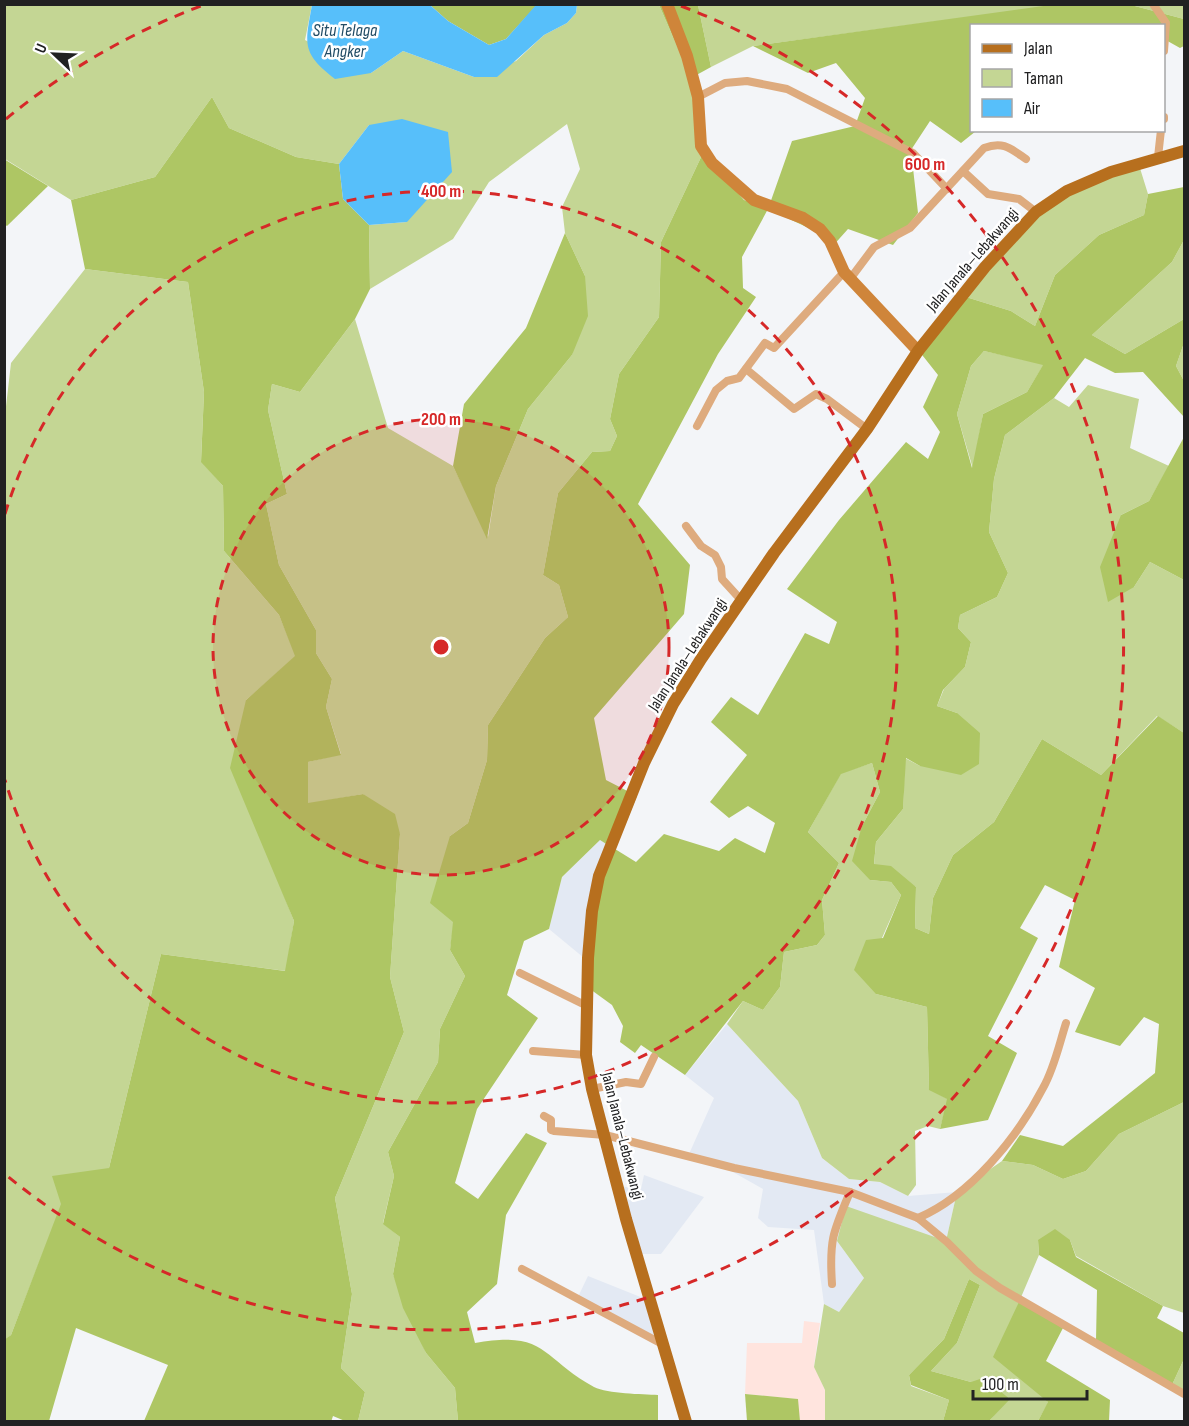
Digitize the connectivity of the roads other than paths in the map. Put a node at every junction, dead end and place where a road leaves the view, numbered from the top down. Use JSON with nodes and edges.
{"nodes":[{"id":1,"x":667,"y":4,"type":"edge"},
{"id":2,"x":1153,"y":4,"type":"edge"},
{"id":3,"x":1165,"y":37,"type":"edge"},
{"id":4,"x":698,"y":97,"type":"junction"},
{"id":5,"x":1161,"y":132,"type":"edge"},
{"id":6,"x":1185,"y":151,"type":"edge"},
{"id":7,"x":1158,"y":157,"type":"junction"},
{"id":8,"x":1026,"y":159,"type":"dead end"},
{"id":9,"x":963,"y":171,"type":"junction"},
{"id":10,"x":947,"y":189,"type":"junction"},
{"id":11,"x":1036,"y":212,"type":"junction"},
{"id":12,"x":847,"y":275,"type":"junction"},
{"id":13,"x":918,"y":351,"type":"junction"},
{"id":14,"x":746,"y":369,"type":"junction"},
{"id":15,"x":697,"y":426,"type":"dead end"},
{"id":16,"x":867,"y":429,"type":"junction"},
{"id":17,"x":686,"y":526,"type":"dead end"},
{"id":18,"x":742,"y":602,"type":"junction"},
{"id":19,"x":520,"y":973,"type":"dead end"},
{"id":20,"x":585,"y":1005,"type":"junction"},
{"id":21,"x":1066,"y":1023,"type":"dead end"},
{"id":22,"x":533,"y":1051,"type":"dead end"},
{"id":23,"x":586,"y":1055,"type":"junction"},
{"id":24,"x":654,"y":1057,"type":"dead end"},
{"id":25,"x":592,"y":1089,"type":"junction"},
{"id":26,"x":544,"y":1116,"type":"dead end"},
{"id":27,"x":605,"y":1135,"type":"junction"},
{"id":28,"x":850,"y":1192,"type":"junction"},
{"id":29,"x":918,"y":1218,"type":"junction"},
{"id":30,"x":522,"y":1269,"type":"dead end"},
{"id":31,"x":832,"y":1284,"type":"dead end"},
{"id":32,"x":663,"y":1345,"type":"junction"},
{"id":33,"x":1185,"y":1394,"type":"edge"},
{"id":34,"x":686,"y":1422,"type":"edge"}],
"edges":[{"from":1,"to":4,"type":"street"},
{"from":2,"to":3,"type":"street"},
{"from":4,"to":10,"type":"street"},
{"from":4,"to":12,"type":"street"},
{"from":5,"to":7,"type":"street"},
{"from":6,"to":7,"type":"main road","name":"Jalan Janala–Lebakwangi"},
{"from":7,"to":11,"type":"main road","name":"Jalan Janala–Lebakwangi"},
{"from":8,"to":9,"type":"street"},
{"from":9,"to":10,"type":"street"},
{"from":9,"to":11,"type":"street"},
{"from":10,"to":12,"type":"street"},
{"from":11,"to":13,"type":"main road","name":"Jalan Janala–Lebakwangi"},
{"from":12,"to":13,"type":"street"},
{"from":12,"to":14,"type":"street"},
{"from":13,"to":16,"type":"main road","name":"Jalan Janala–Lebakwangi"},
{"from":14,"to":15,"type":"street"},
{"from":14,"to":16,"type":"street"},
{"from":16,"to":18,"type":"main road","name":"Jalan Janala–Lebakwangi"},
{"from":17,"to":18,"type":"street"},
{"from":18,"to":20,"type":"main road","name":"Jalan Janala–Lebakwangi"},
{"from":19,"to":20,"type":"street"},
{"from":20,"to":23,"type":"main road","name":"Jalan Janala–Lebakwangi"},
{"from":21,"to":29,"type":"street"},
{"from":22,"to":23,"type":"street"},
{"from":23,"to":25,"type":"main road","name":"Jalan Janala–Lebakwangi"},
{"from":24,"to":25,"type":"street"},
{"from":25,"to":27,"type":"main road","name":"Jalan Janala–Lebakwangi"},
{"from":26,"to":27,"type":"street"},
{"from":27,"to":28,"type":"street"},
{"from":27,"to":32,"type":"main road","name":"Jalan Janala–Lebakwangi"},
{"from":28,"to":29,"type":"street"},
{"from":28,"to":31,"type":"street"},
{"from":29,"to":33,"type":"street"},
{"from":30,"to":32,"type":"street"},
{"from":32,"to":34,"type":"main road","name":"Jalan Janala–Lebakwangi"}]}
